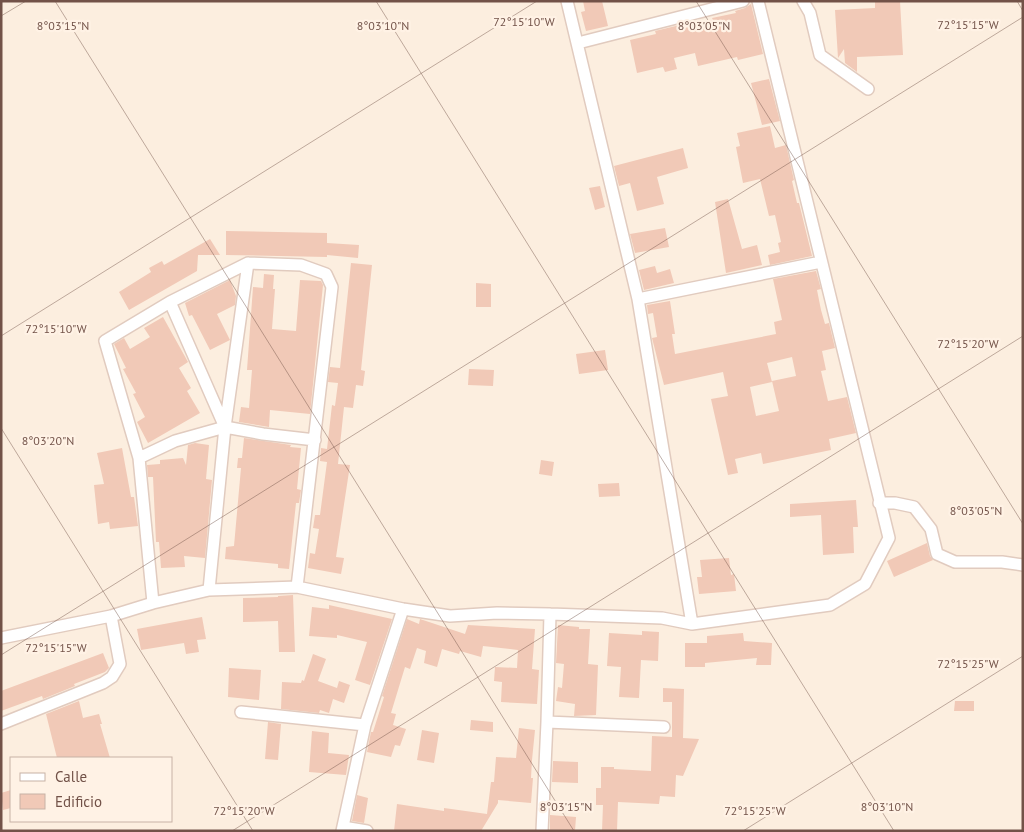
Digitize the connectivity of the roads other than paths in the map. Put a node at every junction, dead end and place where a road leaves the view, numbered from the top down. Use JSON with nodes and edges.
{"nodes":[{"id":1,"x":567,"y":1,"type":"edge"},
{"id":2,"x":744,"y":1,"type":"edge"},
{"id":3,"x":758,"y":1,"type":"edge"},
{"id":4,"x":803,"y":1,"type":"edge"},
{"id":5,"x":578,"y":44,"type":"junction"},
{"id":6,"x":868,"y":89,"type":"dead end"},
{"id":7,"x":821,"y":262,"type":"junction"},
{"id":8,"x":248,"y":263,"type":"junction"},
{"id":9,"x":638,"y":299,"type":"junction"},
{"id":10,"x":170,"y":302,"type":"junction"},
{"id":11,"x":225,"y":427,"type":"junction"},
{"id":12,"x":315,"y":440,"type":"junction"},
{"id":13,"x":139,"y":458,"type":"junction"},
{"id":14,"x":880,"y":503,"type":"junction"},
{"id":15,"x":1023,"y":565,"type":"edge"},
{"id":16,"x":297,"y":587,"type":"junction"},
{"id":17,"x":209,"y":590,"type":"junction"},
{"id":18,"x":153,"y":603,"type":"junction"},
{"id":19,"x":402,"y":609,"type":"junction"},
{"id":20,"x":550,"y":614,"type":"junction"},
{"id":21,"x":111,"y":616,"type":"junction"},
{"id":22,"x":692,"y":624,"type":"junction"},
{"id":23,"x":1,"y":638,"type":"edge"},
{"id":24,"x":242,"y":712,"type":"dead end"},
{"id":25,"x":547,"y":722,"type":"junction"},
{"id":26,"x":1,"y":724,"type":"edge"},
{"id":27,"x":364,"y":725,"type":"junction"},
{"id":28,"x":664,"y":727,"type":"dead end"},
{"id":29,"x":342,"y":829,"type":"edge"},
{"id":30,"x":367,"y":831,"type":"edge"},
{"id":31,"x":542,"y":831,"type":"edge"}],
"edges":[{"from":1,"to":5,"type":"street"},
{"from":2,"to":5,"type":"street"},
{"from":3,"to":7,"type":"street"},
{"from":4,"to":6,"type":"street"},
{"from":5,"to":9,"type":"street"},
{"from":7,"to":9,"type":"street"},
{"from":7,"to":14,"type":"street"},
{"from":8,"to":10,"type":"street"},
{"from":8,"to":11,"type":"street"},
{"from":8,"to":12,"type":"street"},
{"from":9,"to":22,"type":"street"},
{"from":10,"to":11,"type":"street"},
{"from":10,"to":13,"type":"street"},
{"from":11,"to":12,"type":"street"},
{"from":11,"to":13,"type":"street"},
{"from":11,"to":17,"type":"street"},
{"from":12,"to":16,"type":"street"},
{"from":13,"to":18,"type":"street"},
{"from":14,"to":15,"type":"street"},
{"from":14,"to":22,"type":"street"},
{"from":16,"to":17,"type":"street"},
{"from":16,"to":19,"type":"street"},
{"from":17,"to":18,"type":"street"},
{"from":18,"to":21,"type":"street"},
{"from":19,"to":20,"type":"street"},
{"from":19,"to":27,"type":"street"},
{"from":20,"to":22,"type":"street"},
{"from":20,"to":25,"type":"street"},
{"from":21,"to":23,"type":"street"},
{"from":21,"to":26,"type":"street"},
{"from":24,"to":27,"type":"street"},
{"from":25,"to":28,"type":"street"},
{"from":25,"to":31,"type":"street"},
{"from":27,"to":29,"type":"street"},
{"from":29,"to":30,"type":"street"}]}
